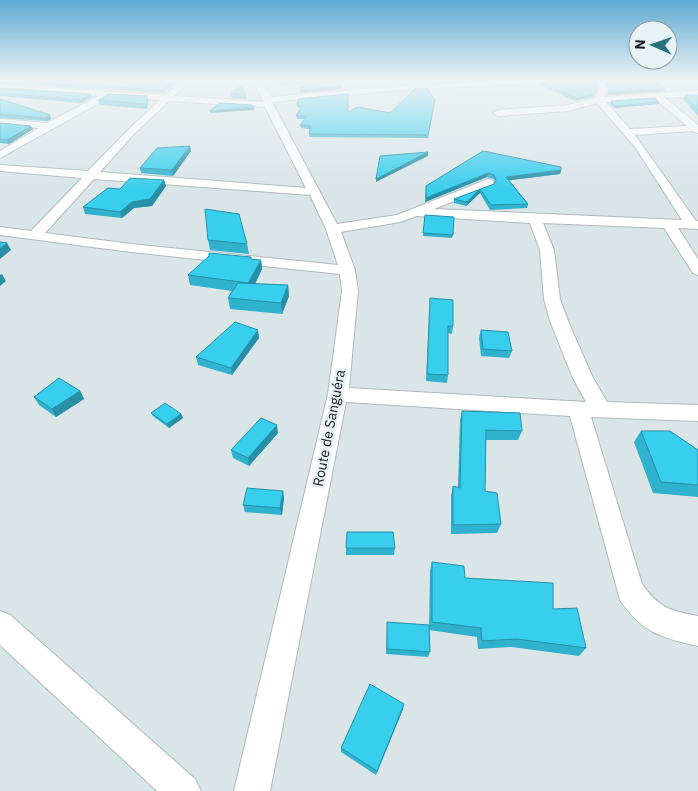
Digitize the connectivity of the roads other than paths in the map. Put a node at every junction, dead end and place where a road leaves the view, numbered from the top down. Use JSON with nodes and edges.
{"nodes":[{"id":1,"x":63,"y":118,"type":"edge"},
{"id":2,"x":146,"y":118,"type":"edge"},
{"id":3,"x":276,"y":118,"type":"edge"},
{"id":4,"x":616,"y":118,"type":"edge"},
{"id":5,"x":684,"y":118,"type":"edge"},
{"id":6,"x":0,"y":122,"type":"edge"},
{"id":7,"x":48,"y":126,"type":"junction"},
{"id":8,"x":697,"y":129,"type":"edge"},
{"id":9,"x":629,"y":132,"type":"junction"},
{"id":10,"x":0,"y":154,"type":"edge"},
{"id":11,"x":0,"y":168,"type":"edge"},
{"id":12,"x":89,"y":176,"type":"junction"},
{"id":13,"x":488,"y":183,"type":"dead end"},
{"id":14,"x":315,"y":192,"type":"junction"},
{"id":15,"x":417,"y":212,"type":"junction"},
{"id":16,"x":534,"y":219,"type":"junction"},
{"id":17,"x":668,"y":224,"type":"junction"},
{"id":18,"x":695,"y":225,"type":"edge"},
{"id":19,"x":333,"y":229,"type":"junction"},
{"id":20,"x":0,"y":231,"type":"edge"},
{"id":21,"x":35,"y":235,"type":"junction"},
{"id":22,"x":347,"y":270,"type":"junction"},
{"id":23,"x":698,"y":270,"type":"edge"},
{"id":24,"x":338,"y":394,"type":"junction"},
{"id":25,"x":589,"y":409,"type":"junction"},
{"id":26,"x":698,"y":413,"type":"edge"},
{"id":27,"x":0,"y":625,"type":"edge"},
{"id":28,"x":698,"y":631,"type":"edge"},
{"id":29,"x":183,"y":791,"type":"edge"},
{"id":30,"x":252,"y":791,"type":"edge"}],
"edges":[{"from":1,"to":7,"type":"street"},
{"from":2,"to":12,"type":"street"},
{"from":3,"to":14,"type":"street","name":"Route de Sanguéra"},
{"from":4,"to":9,"type":"street"},
{"from":5,"to":8,"type":"street"},
{"from":6,"to":7,"type":"street"},
{"from":7,"to":10,"type":"street"},
{"from":8,"to":9,"type":"street"},
{"from":9,"to":18,"type":"street"},
{"from":11,"to":12,"type":"street"},
{"from":12,"to":14,"type":"street"},
{"from":12,"to":21,"type":"street"},
{"from":13,"to":15,"type":"street"},
{"from":14,"to":19,"type":"street","name":"Route de Sanguéra"},
{"from":15,"to":16,"type":"street"},
{"from":15,"to":19,"type":"street"},
{"from":16,"to":17,"type":"street"},
{"from":16,"to":25,"type":"street"},
{"from":17,"to":18,"type":"street"},
{"from":17,"to":23,"type":"street"},
{"from":19,"to":22,"type":"street","name":"Route de Sanguéra"},
{"from":20,"to":21,"type":"street"},
{"from":21,"to":22,"type":"street"},
{"from":22,"to":24,"type":"street","name":"Route de Sanguéra"},
{"from":24,"to":25,"type":"street"},
{"from":24,"to":30,"type":"street","name":"Route de Sanguéra"},
{"from":25,"to":26,"type":"street"},
{"from":25,"to":28,"type":"street"},
{"from":27,"to":29,"type":"street"}]}
